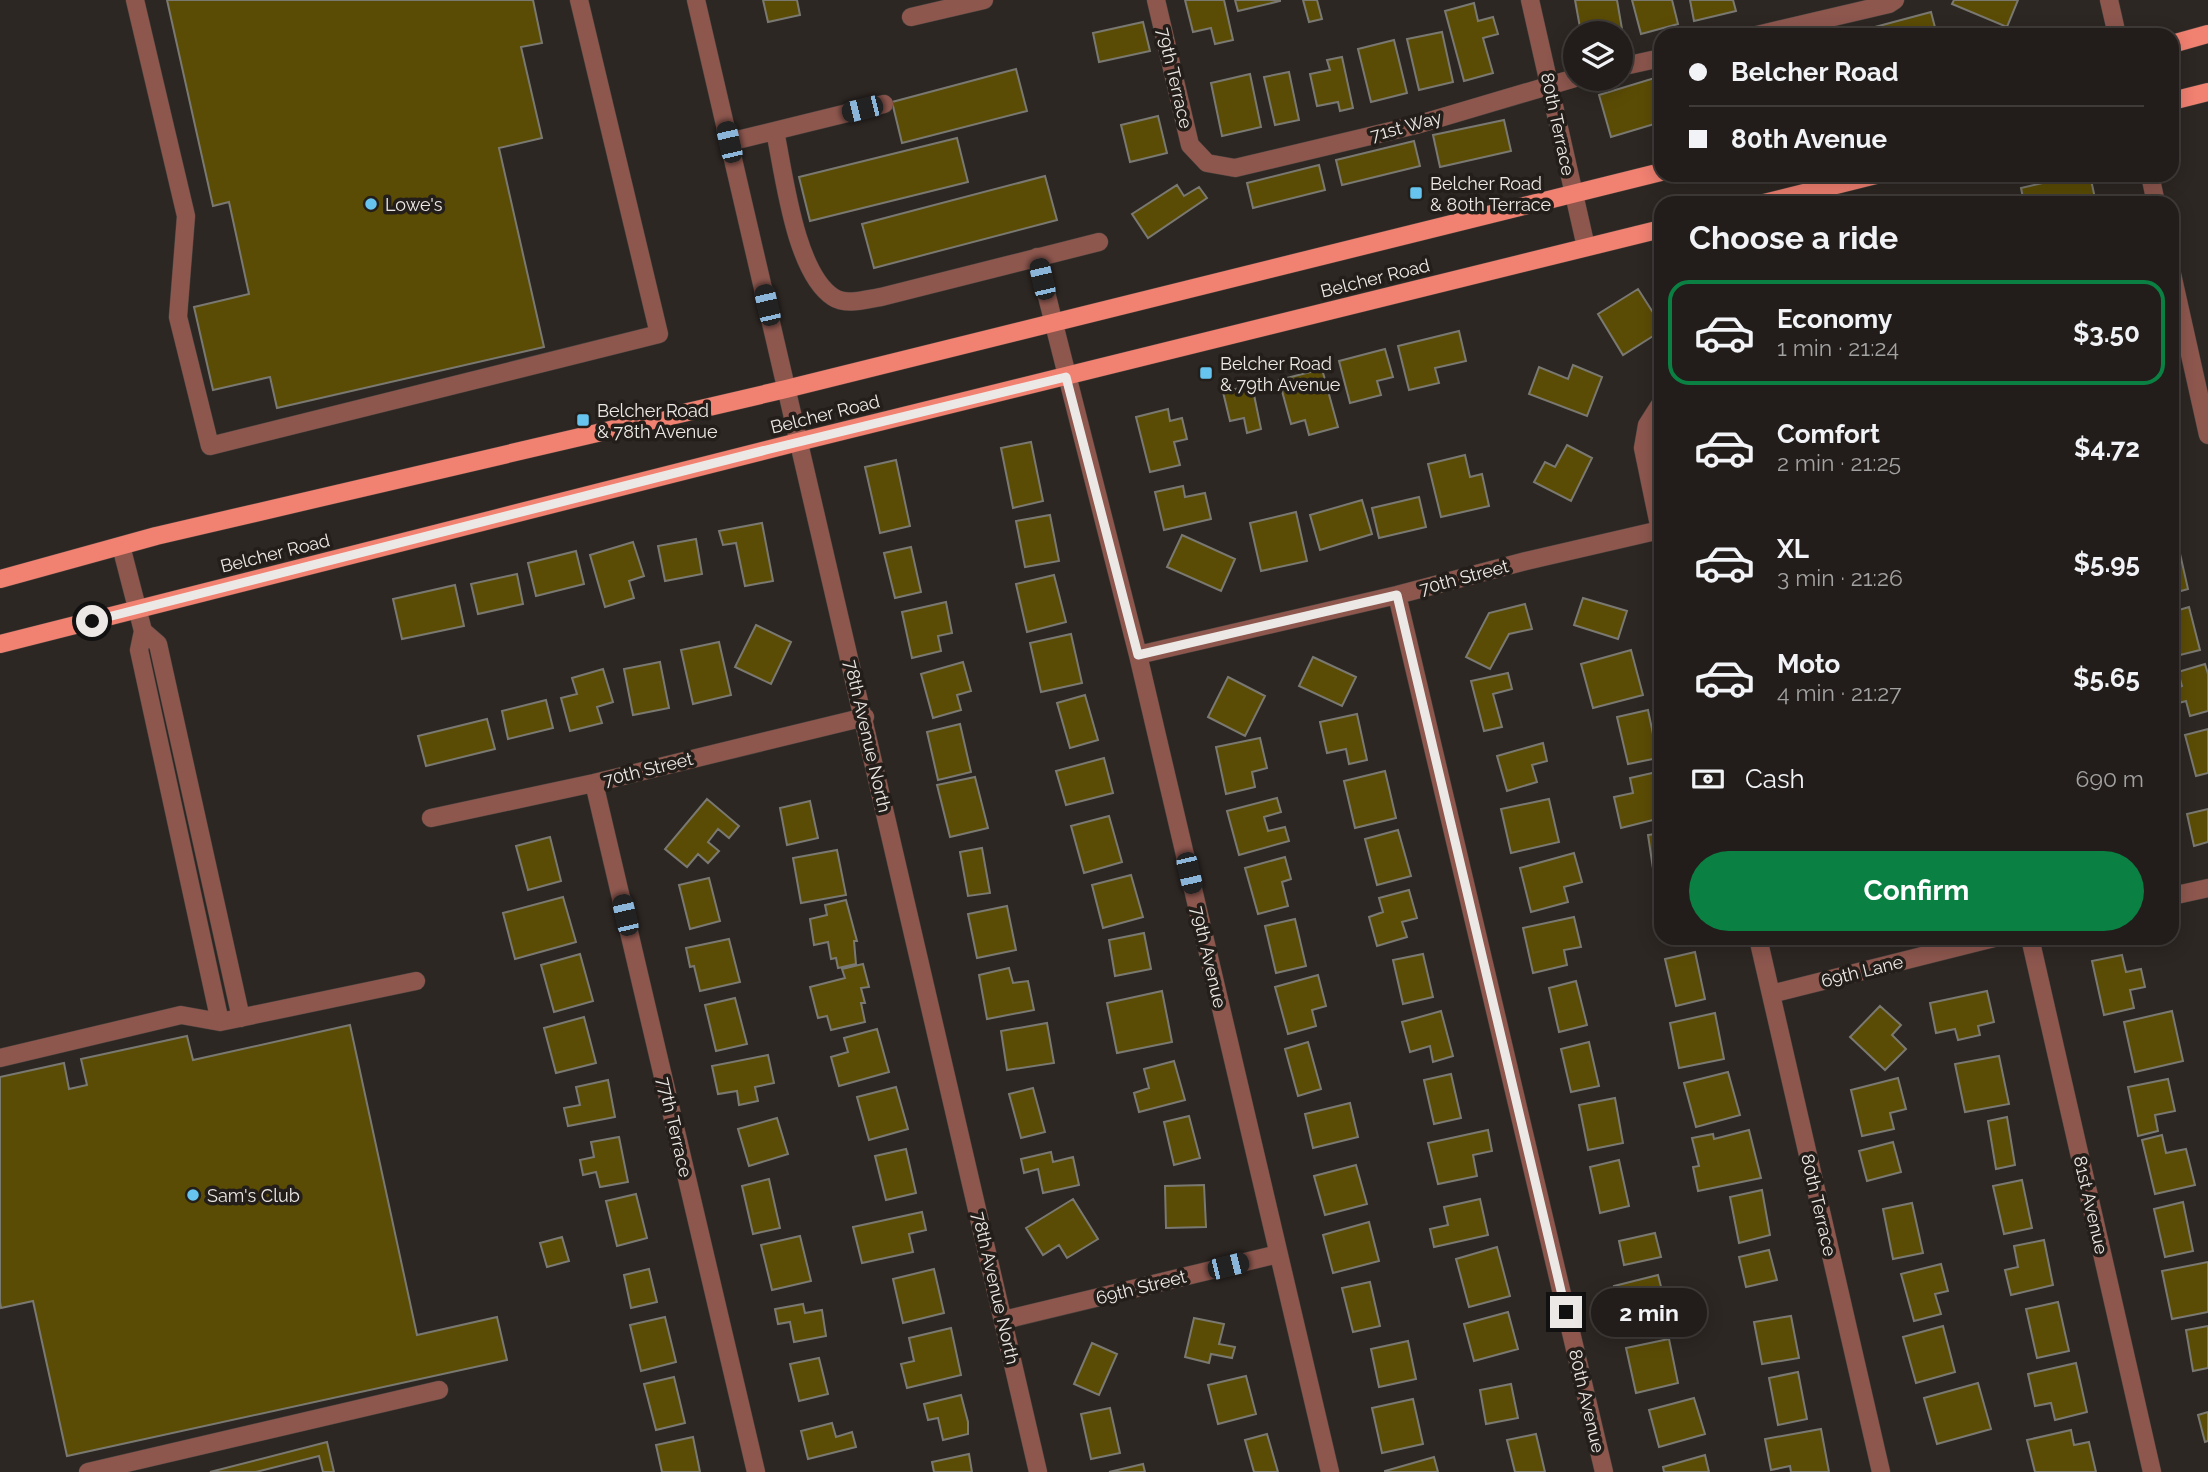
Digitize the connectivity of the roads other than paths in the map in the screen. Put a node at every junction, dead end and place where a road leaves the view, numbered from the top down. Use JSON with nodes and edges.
{"nodes":[{"id":1,"x":135,"y":0,"type":"edge"},
{"id":2,"x":579,"y":0,"type":"edge"},
{"id":3,"x":696,"y":0,"type":"edge"},
{"id":4,"x":984,"y":0,"type":"edge"},
{"id":5,"x":1156,"y":0,"type":"edge"},
{"id":6,"x":1531,"y":0,"type":"edge"},
{"id":7,"x":1895,"y":0,"type":"edge"},
{"id":8,"x":2109,"y":0,"type":"edge"},
{"id":9,"x":911,"y":16,"type":"dead end"},
{"id":10,"x":1787,"y":28,"type":"edge"},
{"id":11,"x":2115,"y":28,"type":"edge"},
{"id":12,"x":2208,"y":34,"type":"edge"},
{"id":13,"x":2179,"y":42,"type":"edge"},
{"id":14,"x":1654,"y":60,"type":"edge"},
{"id":15,"x":1633,"y":64,"type":"edge"},
{"id":16,"x":1563,"y":81,"type":"edge"},
{"id":17,"x":1550,"y":84,"type":"junction"},
{"id":18,"x":2208,"y":92,"type":"edge"},
{"id":19,"x":2179,"y":99,"type":"edge"},
{"id":20,"x":884,"y":104,"type":"dead end"},
{"id":21,"x":775,"y":131,"type":"junction"},
{"id":22,"x":729,"y":142,"type":"junction"},
{"id":23,"x":1235,"y":168,"type":"joint"},
{"id":24,"x":1654,"y":174,"type":"edge"},
{"id":25,"x":1848,"y":182,"type":"edge"},
{"id":26,"x":1574,"y":194,"type":"junction"},
{"id":27,"x":1792,"y":196,"type":"edge"},
{"id":28,"x":1654,"y":231,"type":"edge"},
{"id":29,"x":1099,"y":242,"type":"dead end"},
{"id":30,"x":1586,"y":247,"type":"junction"},
{"id":31,"x":1037,"y":257,"type":"junction"},
{"id":32,"x":2179,"y":305,"type":"edge"},
{"id":33,"x":1052,"y":322,"type":"junction"},
{"id":34,"x":1066,"y":377,"type":"junction"},
{"id":35,"x":786,"y":389,"type":"junction"},
{"id":36,"x":1654,"y":414,"type":"edge"},
{"id":37,"x":2208,"y":435,"type":"edge"},
{"id":38,"x":798,"y":442,"type":"junction"},
{"id":39,"x":1654,"y":499,"type":"edge"},
{"id":40,"x":1654,"y":533,"type":"edge"},
{"id":41,"x":121,"y":546,"type":"junction"},
{"id":42,"x":0,"y":579,"type":"edge"},
{"id":43,"x":1397,"y":595,"type":"junction"},
{"id":44,"x":138,"y":610,"type":"junction"},
{"id":45,"x":143,"y":631,"type":"junction"},
{"id":46,"x":0,"y":644,"type":"edge"},
{"id":47,"x":1138,"y":655,"type":"junction"},
{"id":48,"x":864,"y":717,"type":"junction"},
{"id":49,"x":594,"y":783,"type":"junction"},
{"id":50,"x":431,"y":818,"type":"dead end"},
{"id":51,"x":2208,"y":888,"type":"edge"},
{"id":52,"x":2179,"y":894,"type":"edge"},
{"id":53,"x":1760,"y":945,"type":"edge"},
{"id":54,"x":1966,"y":945,"type":"edge"},
{"id":55,"x":2032,"y":945,"type":"edge"},
{"id":56,"x":416,"y":981,"type":"dead end"},
{"id":57,"x":1771,"y":994,"type":"junction"},
{"id":58,"x":241,"y":1018,"type":"junction"},
{"id":59,"x":220,"y":1022,"type":"junction"},
{"id":60,"x":0,"y":1058,"type":"edge"},
{"id":61,"x":1278,"y":1254,"type":"junction"},
{"id":62,"x":1004,"y":1320,"type":"junction"},
{"id":63,"x":439,"y":1390,"type":"dead end"},
{"id":64,"x":88,"y":1472,"type":"edge"},
{"id":65,"x":756,"y":1472,"type":"edge"},
{"id":66,"x":1038,"y":1472,"type":"edge"},
{"id":67,"x":1329,"y":1472,"type":"edge"},
{"id":68,"x":1604,"y":1472,"type":"edge"},
{"id":69,"x":1881,"y":1472,"type":"edge"},
{"id":70,"x":2152,"y":1472,"type":"edge"}],
"edges":[{"from":1,"to":2,"type":"street"},
{"from":3,"to":22,"type":"street","name":"78th Avenue North"},
{"from":4,"to":9,"type":"street"},
{"from":5,"to":23,"type":"street","name":"79th Terrace"},
{"from":6,"to":17,"type":"street","name":"80th Terrace"},
{"from":7,"to":10,"type":"street"},
{"from":8,"to":11,"type":"street"},
{"from":12,"to":13,"type":"main road"},
{"from":14,"to":15,"type":"street"},
{"from":16,"to":17,"type":"street","name":"71st Way"},
{"from":17,"to":23,"type":"street","name":"71st Way"},
{"from":17,"to":26,"type":"street","name":"80th Terrace"},
{"from":18,"to":19,"type":"main road"},
{"from":20,"to":21,"type":"street"},
{"from":21,"to":22,"type":"street"},
{"from":21,"to":31,"type":"street"},
{"from":22,"to":35,"type":"street","name":"78th Avenue North"},
{"from":24,"to":26,"type":"main road","name":"Belcher Road"},
{"from":25,"to":27,"type":"main road"},
{"from":26,"to":30,"type":"street","name":"80th Terrace"},
{"from":26,"to":33,"type":"main road","name":"Belcher Road"},
{"from":28,"to":30,"type":"main road","name":"Belcher Road"},
{"from":29,"to":31,"type":"street"},
{"from":30,"to":34,"type":"main road","name":"Belcher Road"},
{"from":31,"to":33,"type":"street","name":"79th Avenue"},
{"from":32,"to":37,"type":"street"},
{"from":33,"to":34,"type":"street","name":"79th Avenue"},
{"from":33,"to":35,"type":"main road","name":"Belcher Road"},
{"from":34,"to":38,"type":"main road","name":"Belcher Road"},
{"from":34,"to":47,"type":"street","name":"79th Avenue"},
{"from":35,"to":38,"type":"street","name":"78th Avenue North"},
{"from":35,"to":41,"type":"main road","name":"Belcher Road"},
{"from":36,"to":39,"type":"street","name":"70th Street"},
{"from":38,"to":44,"type":"main road","name":"Belcher Road"},
{"from":38,"to":48,"type":"street","name":"78th Avenue North"},
{"from":40,"to":43,"type":"street","name":"70th Street"},
{"from":41,"to":42,"type":"main road","name":"Belcher Road"},
{"from":41,"to":44,"type":"street"},
{"from":43,"to":47,"type":"street","name":"70th Street"},
{"from":43,"to":68,"type":"street","name":"80th Avenue"},
{"from":44,"to":45,"type":"street"},
{"from":44,"to":46,"type":"main road","name":"Belcher Road"},
{"from":45,"to":58,"type":"street"},
{"from":45,"to":59,"type":"street"},
{"from":47,"to":61,"type":"street","name":"79th Avenue"},
{"from":48,"to":49,"type":"street","name":"70th Street"},
{"from":48,"to":62,"type":"street","name":"78th Avenue North"},
{"from":49,"to":50,"type":"street","name":"70th Street"},
{"from":49,"to":65,"type":"street","name":"77th Terrace"},
{"from":51,"to":52,"type":"street"},
{"from":53,"to":57,"type":"street","name":"80th Terrace"},
{"from":54,"to":57,"type":"street","name":"69th Lane"},
{"from":55,"to":70,"type":"street","name":"81st Avenue"},
{"from":56,"to":58,"type":"street"},
{"from":57,"to":69,"type":"street","name":"80th Terrace"},
{"from":58,"to":59,"type":"street"},
{"from":59,"to":60,"type":"street"},
{"from":61,"to":62,"type":"street","name":"69th Street"},
{"from":61,"to":67,"type":"street","name":"79th Avenue"},
{"from":62,"to":66,"type":"street","name":"78th Avenue North"},
{"from":63,"to":64,"type":"street"}]}
